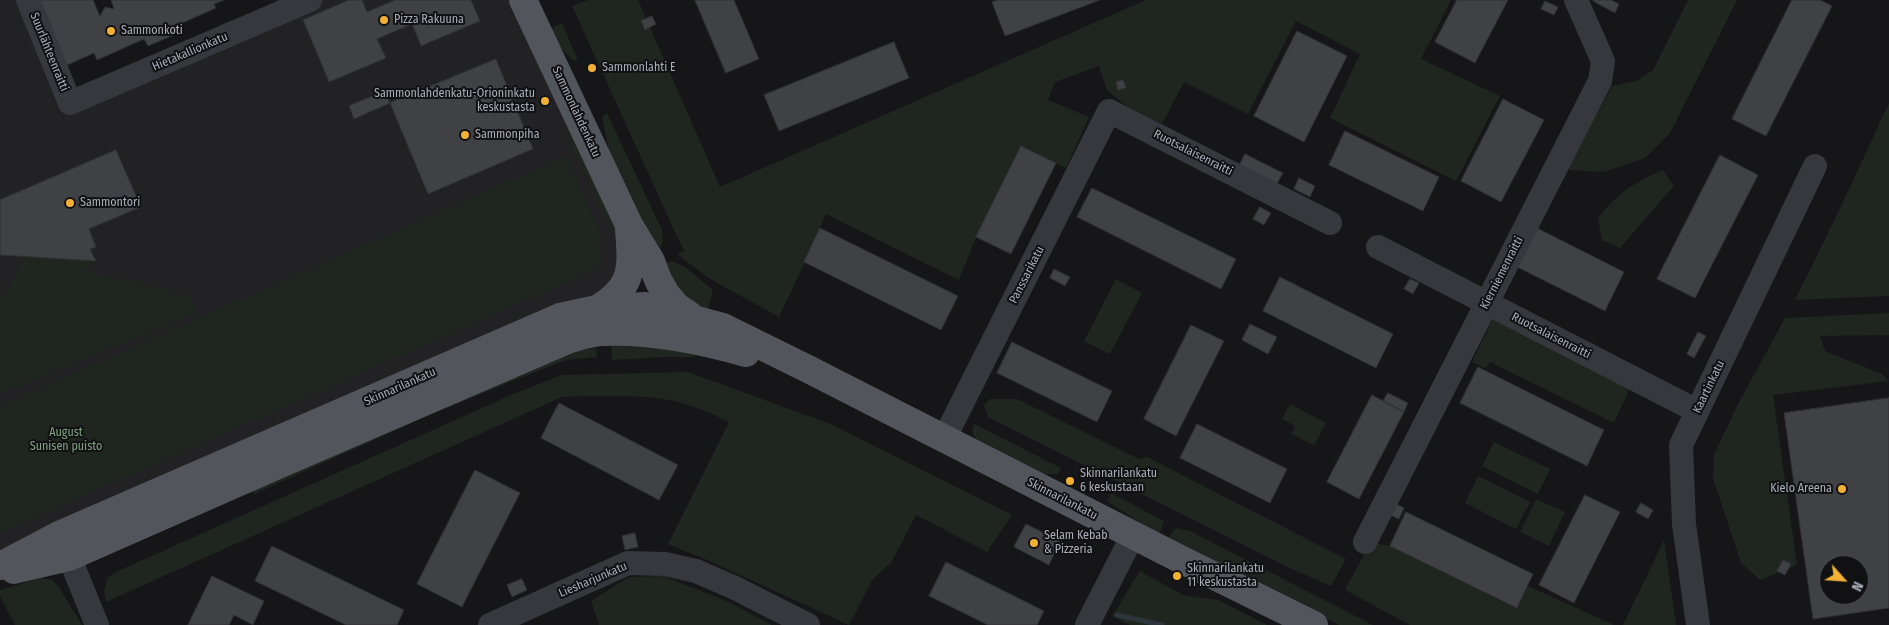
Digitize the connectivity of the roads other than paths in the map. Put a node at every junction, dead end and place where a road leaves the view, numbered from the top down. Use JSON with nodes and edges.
{"nodes":[{"id":1,"x":28,"y":0,"type":"edge"},
{"id":2,"x":310,"y":0,"type":"edge"},
{"id":3,"x":523,"y":0,"type":"edge"},
{"id":4,"x":1576,"y":0,"type":"edge"},
{"id":5,"x":277,"y":7,"type":"edge"},
{"id":6,"x":70,"y":103,"type":"joint"},
{"id":7,"x":1109,"y":111,"type":"joint"},
{"id":8,"x":1815,"y":166,"type":"dead end"},
{"id":9,"x":1330,"y":223,"type":"dead end"},
{"id":10,"x":629,"y":225,"type":"junction"},
{"id":11,"x":1378,"y":247,"type":"dead end"},
{"id":12,"x":631,"y":268,"type":"junction"},
{"id":13,"x":658,"y":280,"type":"junction"},
{"id":14,"x":1487,"y":303,"type":"junction"},
{"id":15,"x":649,"y":308,"type":"junction"},
{"id":16,"x":695,"y":318,"type":"junction"},
{"id":17,"x":600,"y":320,"type":"junction"},
{"id":18,"x":668,"y":336,"type":"junction"},
{"id":19,"x":810,"y":370,"type":"junction"},
{"id":20,"x":1697,"y":411,"type":"junction"},
{"id":21,"x":944,"y":439,"type":"junction"},
{"id":22,"x":1132,"y":535,"type":"junction"},
{"id":23,"x":1365,"y":542,"type":"dead end"},
{"id":24,"x":65,"y":546,"type":"junction"},
{"id":25,"x":0,"y":566,"type":"edge"},
{"id":26,"x":0,"y":573,"type":"edge"},
{"id":27,"x":98,"y":625,"type":"edge"},
{"id":28,"x":490,"y":625,"type":"edge"},
{"id":29,"x":808,"y":625,"type":"edge"},
{"id":30,"x":1087,"y":625,"type":"edge"},
{"id":31,"x":1314,"y":625,"type":"edge"},
{"id":32,"x":1698,"y":625,"type":"edge"}],
"edges":[{"from":1,"to":6,"type":"street","name":"Suurlähteenraitti"},
{"from":2,"to":5,"type":"street","name":"Hietakallionkatu"},
{"from":3,"to":10,"type":"main road","name":"Sammonlahdenkatu"},
{"from":4,"to":14,"type":"street","name":"Kierniemenraitti"},
{"from":5,"to":6,"type":"street","name":"Hietakallionkatu"},
{"from":7,"to":9,"type":"street","name":"Ruotsalaisenraitti"},
{"from":7,"to":21,"type":"street","name":"Panssarikatu"},
{"from":8,"to":20,"type":"street","name":"Kaartinkatu"},
{"from":10,"to":12,"type":"main road","name":"Sammonlahdenkatu"},
{"from":10,"to":13,"type":"main road","name":"Sammonlahdenkatu"},
{"from":11,"to":14,"type":"street","name":"Ruotsalaisenraitti"},
{"from":12,"to":15,"type":"main road","name":"Sammonlahdenkatu"},
{"from":12,"to":17,"type":"main road","name":"Sammonlahdenkatu"},
{"from":13,"to":15,"type":"main road"},
{"from":13,"to":16,"type":"main road","name":"Sammonlahdenkatu"},
{"from":14,"to":20,"type":"street","name":"Ruotsalaisenraitti"},
{"from":14,"to":23,"type":"street","name":"Kierniemenraitti"},
{"from":15,"to":16,"type":"main road","name":"Skinnarilankatu"},
{"from":15,"to":17,"type":"main road","name":"Skinnarilankatu"},
{"from":15,"to":18,"type":"main road","name":"Sammonlahdenkatu"},
{"from":16,"to":19,"type":"main road","name":"Skinnarilankatu"},
{"from":17,"to":18,"type":"main road","name":"Skinnarilankatu"},
{"from":17,"to":24,"type":"main road","name":"Skinnarilankatu"},
{"from":18,"to":19,"type":"main road","name":"Skinnarilankatu"},
{"from":19,"to":21,"type":"main road","name":"Skinnarilankatu"},
{"from":20,"to":32,"type":"street","name":"Kaartinkatu"},
{"from":21,"to":22,"type":"main road","name":"Skinnarilankatu"},
{"from":22,"to":30,"type":"street"},
{"from":22,"to":31,"type":"main road","name":"Skinnarilankatu"},
{"from":24,"to":25,"type":"main road","name":"Skinnarilankatu"},
{"from":24,"to":26,"type":"main road","name":"Skinnarilankatu"},
{"from":24,"to":27,"type":"street"},
{"from":28,"to":29,"type":"street","name":"Liesharjunkatu"}]}
